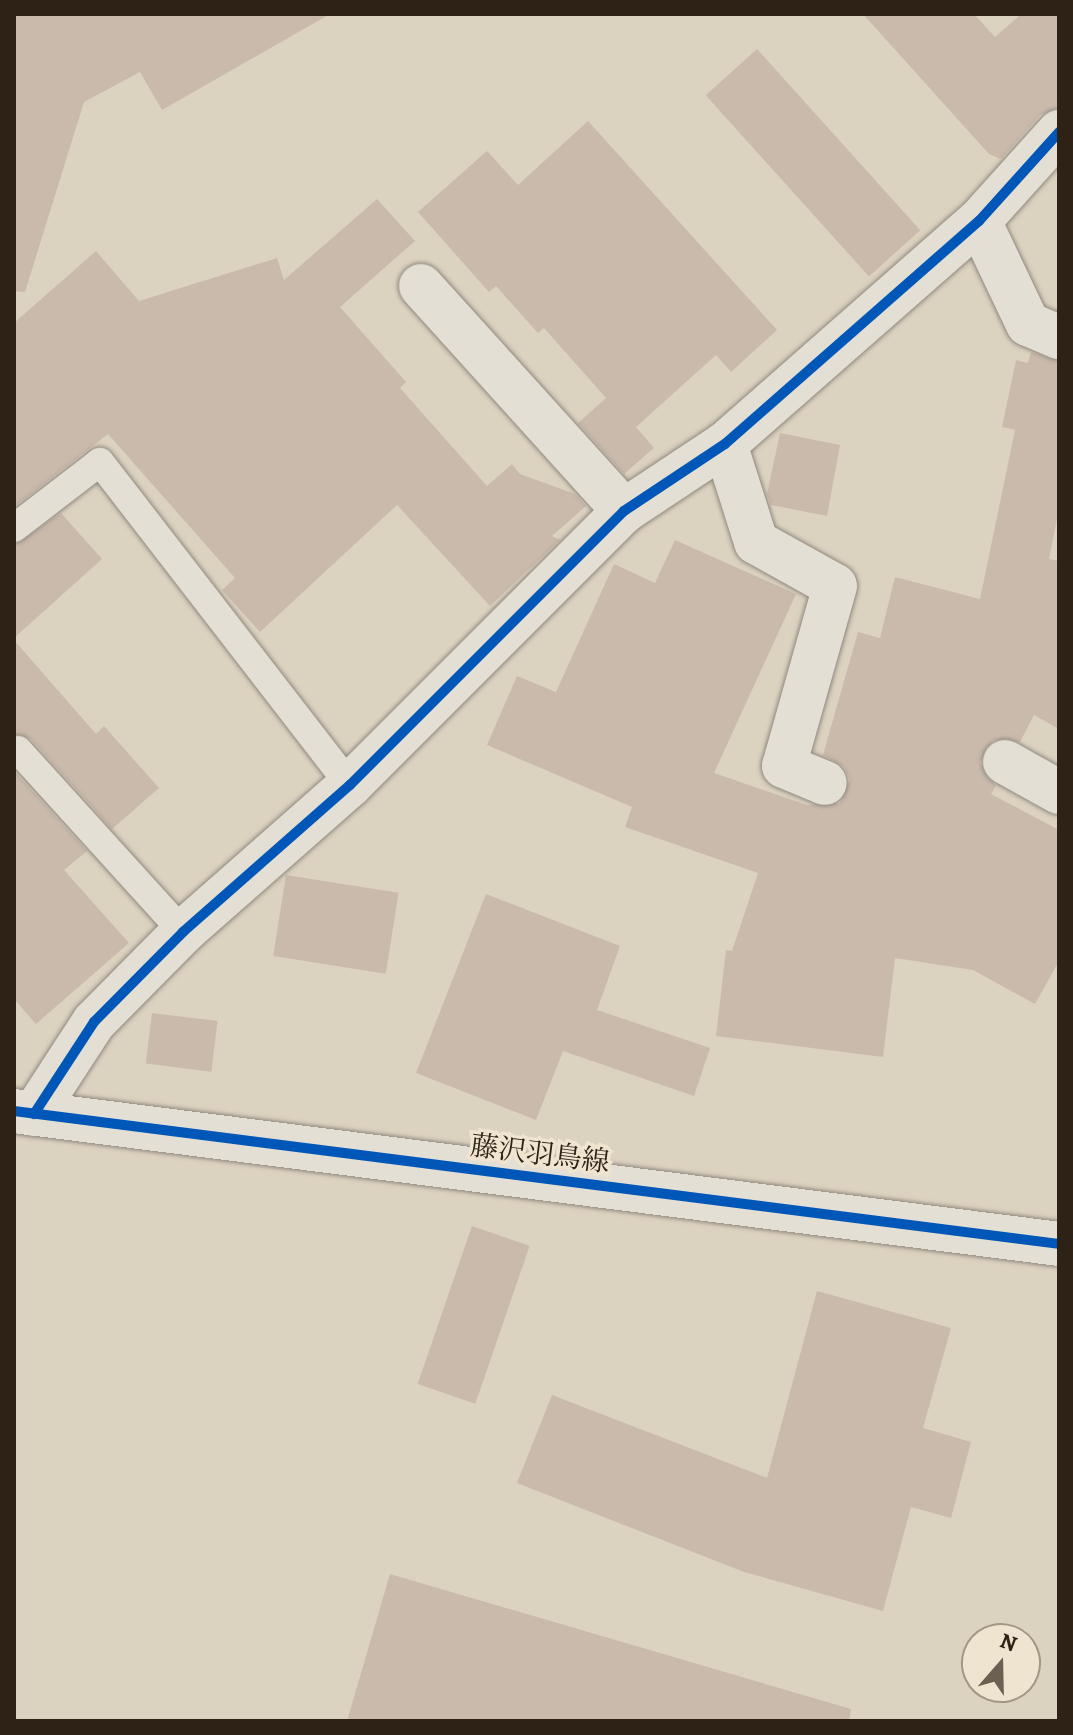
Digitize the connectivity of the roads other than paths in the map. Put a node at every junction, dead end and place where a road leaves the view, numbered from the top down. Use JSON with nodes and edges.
{"nodes":[{"id":1,"x":1059,"y":132,"type":"edge"},
{"id":2,"x":979,"y":221,"type":"junction"},
{"id":3,"x":421,"y":286,"type":"dead end"},
{"id":4,"x":1059,"y":337,"type":"edge"},
{"id":5,"x":725,"y":444,"type":"junction"},
{"id":6,"x":624,"y":511,"type":"junction"},
{"id":7,"x":14,"y":528,"type":"edge"},
{"id":8,"x":18,"y":750,"type":"dead end"},
{"id":9,"x":1005,"y":762,"type":"dead end"},
{"id":10,"x":825,"y":783,"type":"dead end"},
{"id":11,"x":350,"y":785,"type":"junction"},
{"id":12,"x":1059,"y":792,"type":"edge"},
{"id":13,"x":183,"y":932,"type":"junction"},
{"id":14,"x":24,"y":1112,"type":"edge"},
{"id":15,"x":1059,"y":1244,"type":"edge"}],
"edges":[{"from":1,"to":2,"type":"street"},
{"from":2,"to":4,"type":"street"},
{"from":2,"to":5,"type":"street"},
{"from":3,"to":6,"type":"street"},
{"from":5,"to":6,"type":"street"},
{"from":5,"to":10,"type":"street"},
{"from":6,"to":11,"type":"street"},
{"from":7,"to":11,"type":"lane"},
{"from":8,"to":13,"type":"lane"},
{"from":9,"to":12,"type":"street"},
{"from":11,"to":13,"type":"street"},
{"from":13,"to":14,"type":"street"},
{"from":14,"to":15,"type":"street","name":"藤沢羽鳥線"}]}
